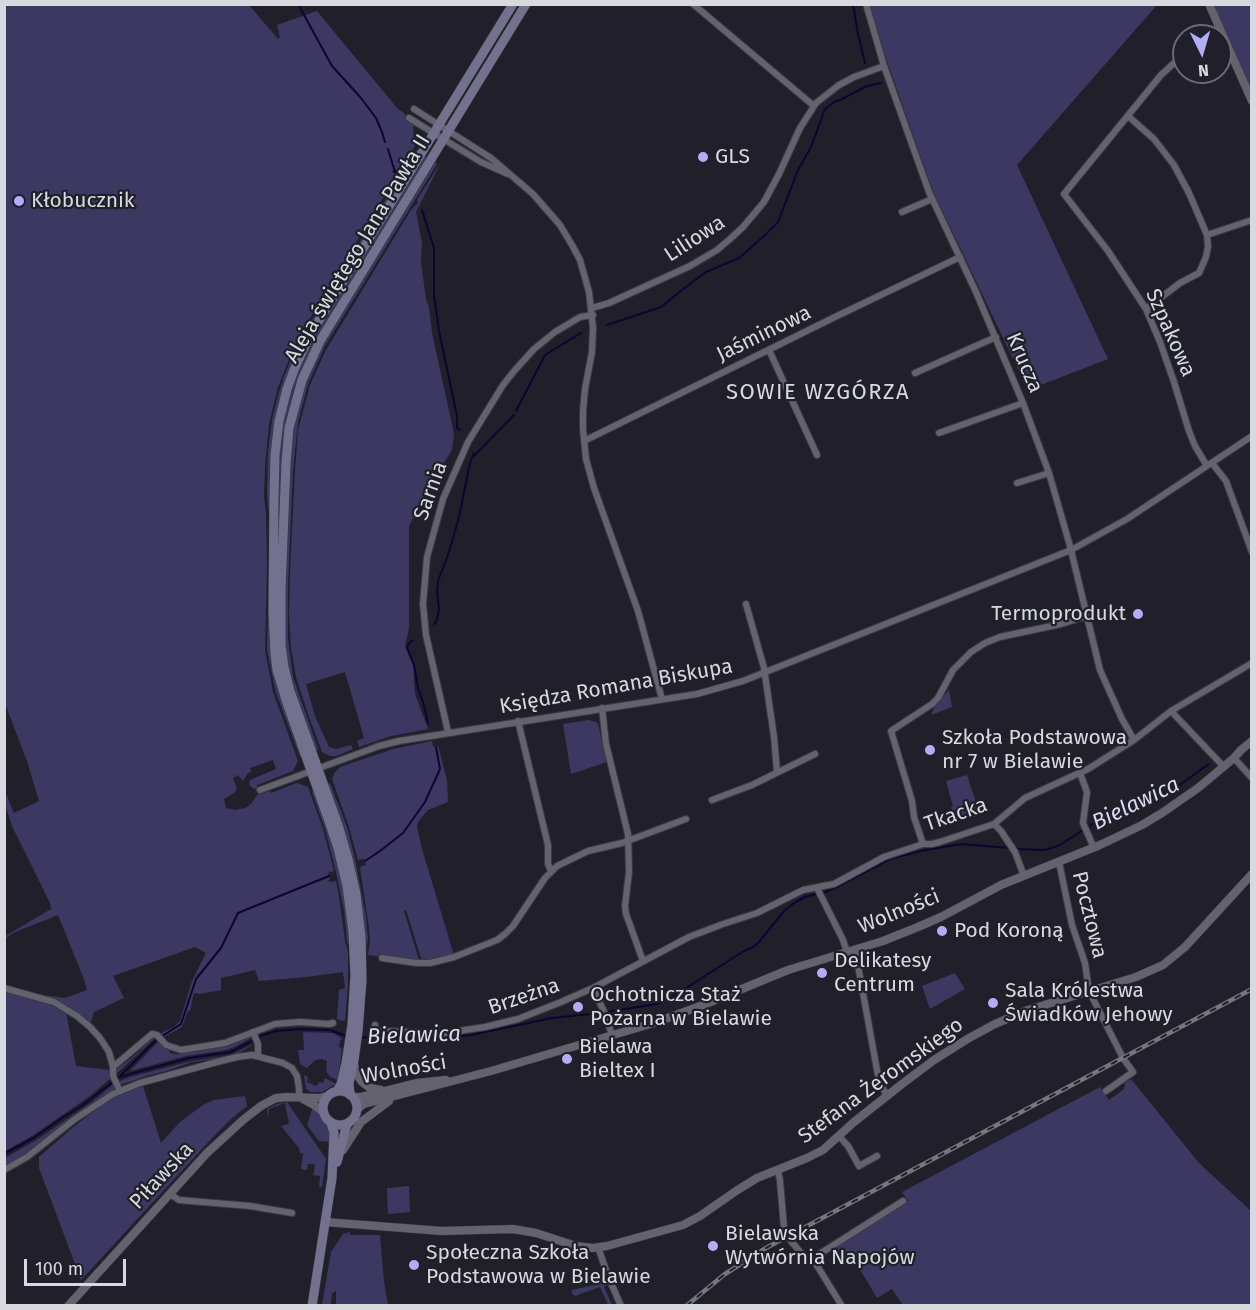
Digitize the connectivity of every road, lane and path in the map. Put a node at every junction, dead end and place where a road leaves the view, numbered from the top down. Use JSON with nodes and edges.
{"nodes":[{"id":1,"x":513,"y":4,"type":"edge"},
{"id":2,"x":526,"y":4,"type":"edge"},
{"id":3,"x":693,"y":4,"type":"edge"},
{"id":4,"x":866,"y":4,"type":"edge"},
{"id":5,"x":1209,"y":4,"type":"edge"},
{"id":6,"x":1218,"y":24,"type":"edge"},
{"id":7,"x":1232,"y":56,"type":"edge"},
{"id":8,"x":1172,"y":65,"type":"edge"},
{"id":9,"x":884,"y":66,"type":"junction"},
{"id":10,"x":1251,"y":101,"type":"edge"},
{"id":11,"x":814,"y":106,"type":"junction"},
{"id":12,"x":414,"y":109,"type":"dead end"},
{"id":13,"x":1128,"y":116,"type":"junction"},
{"id":14,"x":409,"y":118,"type":"dead end"},
{"id":15,"x":437,"y":129,"type":"junction"},
{"id":16,"x":446,"y":135,"type":"junction"},
{"id":17,"x":932,"y":199,"type":"junction"},
{"id":18,"x":902,"y":212,"type":"dead end"},
{"id":19,"x":1251,"y":220,"type":"edge"},
{"id":20,"x":1206,"y":235,"type":"junction"},
{"id":21,"x":960,"y":257,"type":"junction"},
{"id":22,"x":1146,"y":309,"type":"junction"},
{"id":23,"x":592,"y":312,"type":"junction"},
{"id":24,"x":996,"y":337,"type":"junction"},
{"id":25,"x":769,"y":350,"type":"junction"},
{"id":26,"x":915,"y":372,"type":"dead end"},
{"id":27,"x":1023,"y":403,"type":"junction"},
{"id":28,"x":939,"y":434,"type":"dead end"},
{"id":29,"x":1251,"y":436,"type":"edge"},
{"id":30,"x":584,"y":441,"type":"junction"},
{"id":31,"x":818,"y":455,"type":"dead end"},
{"id":32,"x":1209,"y":464,"type":"junction"},
{"id":33,"x":1049,"y":472,"type":"junction"},
{"id":34,"x":1017,"y":483,"type":"dead end"},
{"id":35,"x":1071,"y":550,"type":"junction"},
{"id":36,"x":1251,"y":552,"type":"edge"},
{"id":37,"x":746,"y":604,"type":"dead end"},
{"id":38,"x":1087,"y":616,"type":"junction"},
{"id":39,"x":1251,"y":663,"type":"edge"},
{"id":40,"x":765,"y":673,"type":"junction"},
{"id":41,"x":662,"y":699,"type":"junction"},
{"id":42,"x":602,"y":708,"type":"junction"},
{"id":43,"x":1171,"y":711,"type":"junction"},
{"id":44,"x":518,"y":721,"type":"junction"},
{"id":45,"x":448,"y":732,"type":"junction"},
{"id":46,"x":1134,"y":740,"type":"junction"},
{"id":47,"x":1251,"y":741,"type":"edge"},
{"id":48,"x":815,"y":754,"type":"dead end"},
{"id":49,"x":1234,"y":758,"type":"junction"},
{"id":50,"x":1224,"y":767,"type":"junction"},
{"id":51,"x":315,"y":770,"type":"junction"},
{"id":52,"x":777,"y":772,"type":"junction"},
{"id":53,"x":1080,"y":773,"type":"junction"},
{"id":54,"x":1251,"y":778,"type":"edge"},
{"id":55,"x":260,"y":790,"type":"dead end"},
{"id":56,"x":712,"y":800,"type":"dead end"},
{"id":57,"x":686,"y":819,"type":"dead end"},
{"id":58,"x":994,"y":824,"type":"junction"},
{"id":59,"x":628,"y":840,"type":"junction"},
{"id":60,"x":923,"y":844,"type":"junction"},
{"id":61,"x":1094,"y":848,"type":"junction"},
{"id":62,"x":1059,"y":862,"type":"junction"},
{"id":63,"x":551,"y":871,"type":"junction"},
{"id":64,"x":1251,"y":874,"type":"edge"},
{"id":65,"x":1024,"y":876,"type":"junction"},
{"id":66,"x":817,"y":888,"type":"junction"},
{"id":67,"x":851,"y":950,"type":"junction"},
{"id":68,"x":382,"y":958,"type":"dead end"},
{"id":69,"x":643,"y":961,"type":"junction"},
{"id":70,"x":4,"y":988,"type":"edge"},
{"id":71,"x":592,"y":988,"type":"junction"},
{"id":72,"x":1089,"y":991,"type":"junction"},
{"id":73,"x":333,"y":1023,"type":"dead end"},
{"id":74,"x":375,"y":1025,"type":"dead end"},
{"id":75,"x":612,"y":1035,"type":"junction"},
{"id":76,"x":255,"y":1036,"type":"junction"},
{"id":77,"x":353,"y":1043,"type":"junction"},
{"id":78,"x":258,"y":1056,"type":"junction"},
{"id":79,"x":354,"y":1060,"type":"junction"},
{"id":80,"x":113,"y":1067,"type":"junction"},
{"id":81,"x":462,"y":1079,"type":"junction"},
{"id":82,"x":386,"y":1090,"type":"junction"},
{"id":83,"x":120,"y":1091,"type":"junction"},
{"id":84,"x":1106,"y":1091,"type":"dead end"},
{"id":85,"x":332,"y":1094,"type":"junction"},
{"id":86,"x":352,"y":1096,"type":"junction"},
{"id":87,"x":398,"y":1096,"type":"junction"},
{"id":88,"x":887,"y":1096,"type":"junction"},
{"id":89,"x":298,"y":1098,"type":"junction"},
{"id":90,"x":357,"y":1109,"type":"junction"},
{"id":91,"x":322,"y":1111,"type":"junction"},
{"id":92,"x":331,"y":1123,"type":"junction"},
{"id":93,"x":347,"y":1124,"type":"junction"},
{"id":94,"x":839,"y":1136,"type":"junction"},
{"id":95,"x":877,"y":1156,"type":"dead end"},
{"id":96,"x":338,"y":1159,"type":"junction"},
{"id":97,"x":4,"y":1170,"type":"edge"},
{"id":98,"x":778,"y":1170,"type":"junction"},
{"id":99,"x":332,"y":1178,"type":"junction"},
{"id":100,"x":170,"y":1194,"type":"junction"},
{"id":101,"x":903,"y":1201,"type":"dead end"},
{"id":102,"x":292,"y":1213,"type":"dead end"},
{"id":103,"x":325,"y":1222,"type":"junction"},
{"id":104,"x":598,"y":1248,"type":"junction"},
{"id":105,"x":810,"y":1260,"type":"junction"},
{"id":106,"x":68,"y":1305,"type":"edge"},
{"id":107,"x":312,"y":1305,"type":"edge"},
{"id":108,"x":621,"y":1305,"type":"edge"},
{"id":109,"x":842,"y":1305,"type":"edge"}],
"edges":[{"from":1,"to":15,"type":"main road","name":"Aleja świętego Jana Pawła II"},
{"from":2,"to":16,"type":"main road","name":"Aleja świętego Jana Pawła II"},
{"from":3,"to":11,"type":"street"},
{"from":4,"to":9,"type":"street","name":"Krucza"},
{"from":5,"to":6,"type":"street"},
{"from":7,"to":10,"type":"street"},
{"from":8,"to":13,"type":"street"},
{"from":9,"to":11,"type":"street","name":"Liliowa"},
{"from":9,"to":17,"type":"street","name":"Krucza"},
{"from":11,"to":23,"type":"street","name":"Liliowa"},
{"from":12,"to":15,"type":"street"},
{"from":13,"to":20,"type":"street"},
{"from":13,"to":22,"type":"street","name":"Szpakowa"},
{"from":14,"to":15,"type":"street"},
{"from":15,"to":16,"type":"street"},
{"from":15,"to":51,"type":"main road","name":"Aleja świętego Jana Pawła II"},
{"from":16,"to":23,"type":"street"},
{"from":16,"to":51,"type":"main road","name":"Aleja świętego Jana Pawła II"},
{"from":17,"to":18,"type":"street"},
{"from":17,"to":21,"type":"street","name":"Krucza"},
{"from":19,"to":20,"type":"street"},
{"from":20,"to":22,"type":"street"},
{"from":21,"to":24,"type":"street","name":"Krucza"},
{"from":21,"to":25,"type":"street","name":"Jaśminowa"},
{"from":22,"to":32,"type":"street","name":"Szpakowa"},
{"from":23,"to":30,"type":"street"},
{"from":23,"to":45,"type":"street","name":"Sarnia"},
{"from":24,"to":26,"type":"street"},
{"from":24,"to":27,"type":"street","name":"Krucza"},
{"from":25,"to":30,"type":"street","name":"Jaśminowa"},
{"from":25,"to":31,"type":"street"},
{"from":27,"to":28,"type":"street"},
{"from":27,"to":33,"type":"street","name":"Krucza"},
{"from":29,"to":32,"type":"street","name":"Księdza Romana Biskupa"},
{"from":30,"to":41,"type":"street"},
{"from":32,"to":35,"type":"street","name":"Księdza Romana Biskupa"},
{"from":32,"to":36,"type":"street","name":"Szpakowa"},
{"from":33,"to":34,"type":"street"},
{"from":33,"to":35,"type":"street","name":"Krucza"},
{"from":35,"to":38,"type":"street","name":"Krucza"},
{"from":35,"to":40,"type":"street","name":"Księdza Romana Biskupa"},
{"from":37,"to":40,"type":"street"},
{"from":38,"to":46,"type":"street","name":"Krucza"},
{"from":38,"to":60,"type":"street"},
{"from":39,"to":43,"type":"street","name":"Tkacka"},
{"from":40,"to":41,"type":"street","name":"Księdza Romana Biskupa"},
{"from":40,"to":52,"type":"street"},
{"from":41,"to":42,"type":"street","name":"Księdza Romana Biskupa"},
{"from":42,"to":44,"type":"street","name":"Księdza Romana Biskupa"},
{"from":42,"to":59,"type":"street"},
{"from":43,"to":46,"type":"street","name":"Tkacka"},
{"from":43,"to":50,"type":"street"},
{"from":44,"to":45,"type":"street","name":"Księdza Romana Biskupa"},
{"from":44,"to":63,"type":"street"},
{"from":45,"to":51,"type":"street","name":"Księdza Romana Biskupa"},
{"from":46,"to":53,"type":"street","name":"Tkacka"},
{"from":47,"to":49,"type":"street","name":"Wolności"},
{"from":48,"to":52,"type":"street"},
{"from":49,"to":50,"type":"street","name":"Wolności"},
{"from":49,"to":54,"type":"street"},
{"from":50,"to":61,"type":"street","name":"Wolności"},
{"from":51,"to":55,"type":"street","name":"Księdza Romana Biskupa"},
{"from":51,"to":77,"type":"main road","name":"Aleja świętego Jana Pawła II"},
{"from":52,"to":56,"type":"street"},
{"from":53,"to":58,"type":"street","name":"Tkacka"},
{"from":53,"to":61,"type":"street"},
{"from":57,"to":59,"type":"street"},
{"from":58,"to":60,"type":"street","name":"Tkacka"},
{"from":58,"to":65,"type":"street"},
{"from":59,"to":63,"type":"street"},
{"from":59,"to":69,"type":"street"},
{"from":60,"to":66,"type":"street","name":"Tkacka"},
{"from":61,"to":62,"type":"street","name":"Wolności"},
{"from":62,"to":65,"type":"street","name":"Wolności"},
{"from":62,"to":72,"type":"street","name":"Pocztowa"},
{"from":63,"to":68,"type":"street"},
{"from":64,"to":72,"type":"street","name":"Stefana Żeromskiego"},
{"from":65,"to":67,"type":"street","name":"Wolności"},
{"from":66,"to":67,"type":"street"},
{"from":66,"to":69,"type":"street","name":"Brzeżna"},
{"from":67,"to":75,"type":"street","name":"Wolności"},
{"from":67,"to":88,"type":"street"},
{"from":69,"to":71,"type":"street","name":"Brzeżna"},
{"from":70,"to":80,"type":"street"},
{"from":71,"to":74,"type":"street","name":"Brzeżna"},
{"from":71,"to":75,"type":"street"},
{"from":72,"to":84,"type":"street","name":"Pocztowa"},
{"from":72,"to":88,"type":"street","name":"Stefana Żeromskiego"},
{"from":73,"to":76,"type":"street"},
{"from":75,"to":81,"type":"street","name":"Wolności"},
{"from":76,"to":78,"type":"street"},
{"from":76,"to":80,"type":"street"},
{"from":77,"to":79,"type":"main road","name":"Aleja świętego Jana Pawła II"},
{"from":77,"to":85,"type":"main road","name":"Aleja świętego Jana Pawła II"},
{"from":78,"to":83,"type":"street"},
{"from":78,"to":89,"type":"street"},
{"from":79,"to":82,"type":"street"},
{"from":79,"to":86,"type":"main road","name":"Aleja świętego Jana Pawła II"},
{"from":80,"to":83,"type":"street"},
{"from":81,"to":82,"type":"street","name":"Wolności"},
{"from":81,"to":87,"type":"street","name":"Wolności"},
{"from":82,"to":86,"type":"street","name":"Wolności"},
{"from":83,"to":97,"type":"street"},
{"from":85,"to":86,"type":"main road"},
{"from":85,"to":89,"type":"street","name":"Piławska"},
{"from":85,"to":91,"type":"main road"},
{"from":86,"to":90,"type":"main road"},
{"from":87,"to":90,"type":"street","name":"Wolności"},
{"from":87,"to":96,"type":"street"},
{"from":88,"to":94,"type":"street","name":"Stefana Żeromskiego"},
{"from":89,"to":91,"type":"street"},
{"from":89,"to":100,"type":"street","name":"Piławska"},
{"from":90,"to":93,"type":"main road"},
{"from":91,"to":92,"type":"main road"},
{"from":92,"to":93,"type":"main road"},
{"from":92,"to":99,"type":"main road"},
{"from":93,"to":96,"type":"main road"},
{"from":94,"to":95,"type":"street"},
{"from":94,"to":98,"type":"street","name":"Stefana Żeromskiego"},
{"from":96,"to":99,"type":"main road"},
{"from":98,"to":104,"type":"street","name":"Stefana Żeromskiego"},
{"from":98,"to":105,"type":"street"},
{"from":99,"to":103,"type":"main road"},
{"from":100,"to":102,"type":"street"},
{"from":100,"to":106,"type":"street","name":"Piławska"},
{"from":101,"to":105,"type":"street"},
{"from":103,"to":104,"type":"street","name":"Stefana Żeromskiego"},
{"from":103,"to":107,"type":"main road"},
{"from":104,"to":108,"type":"street"},
{"from":105,"to":109,"type":"street"}]}
